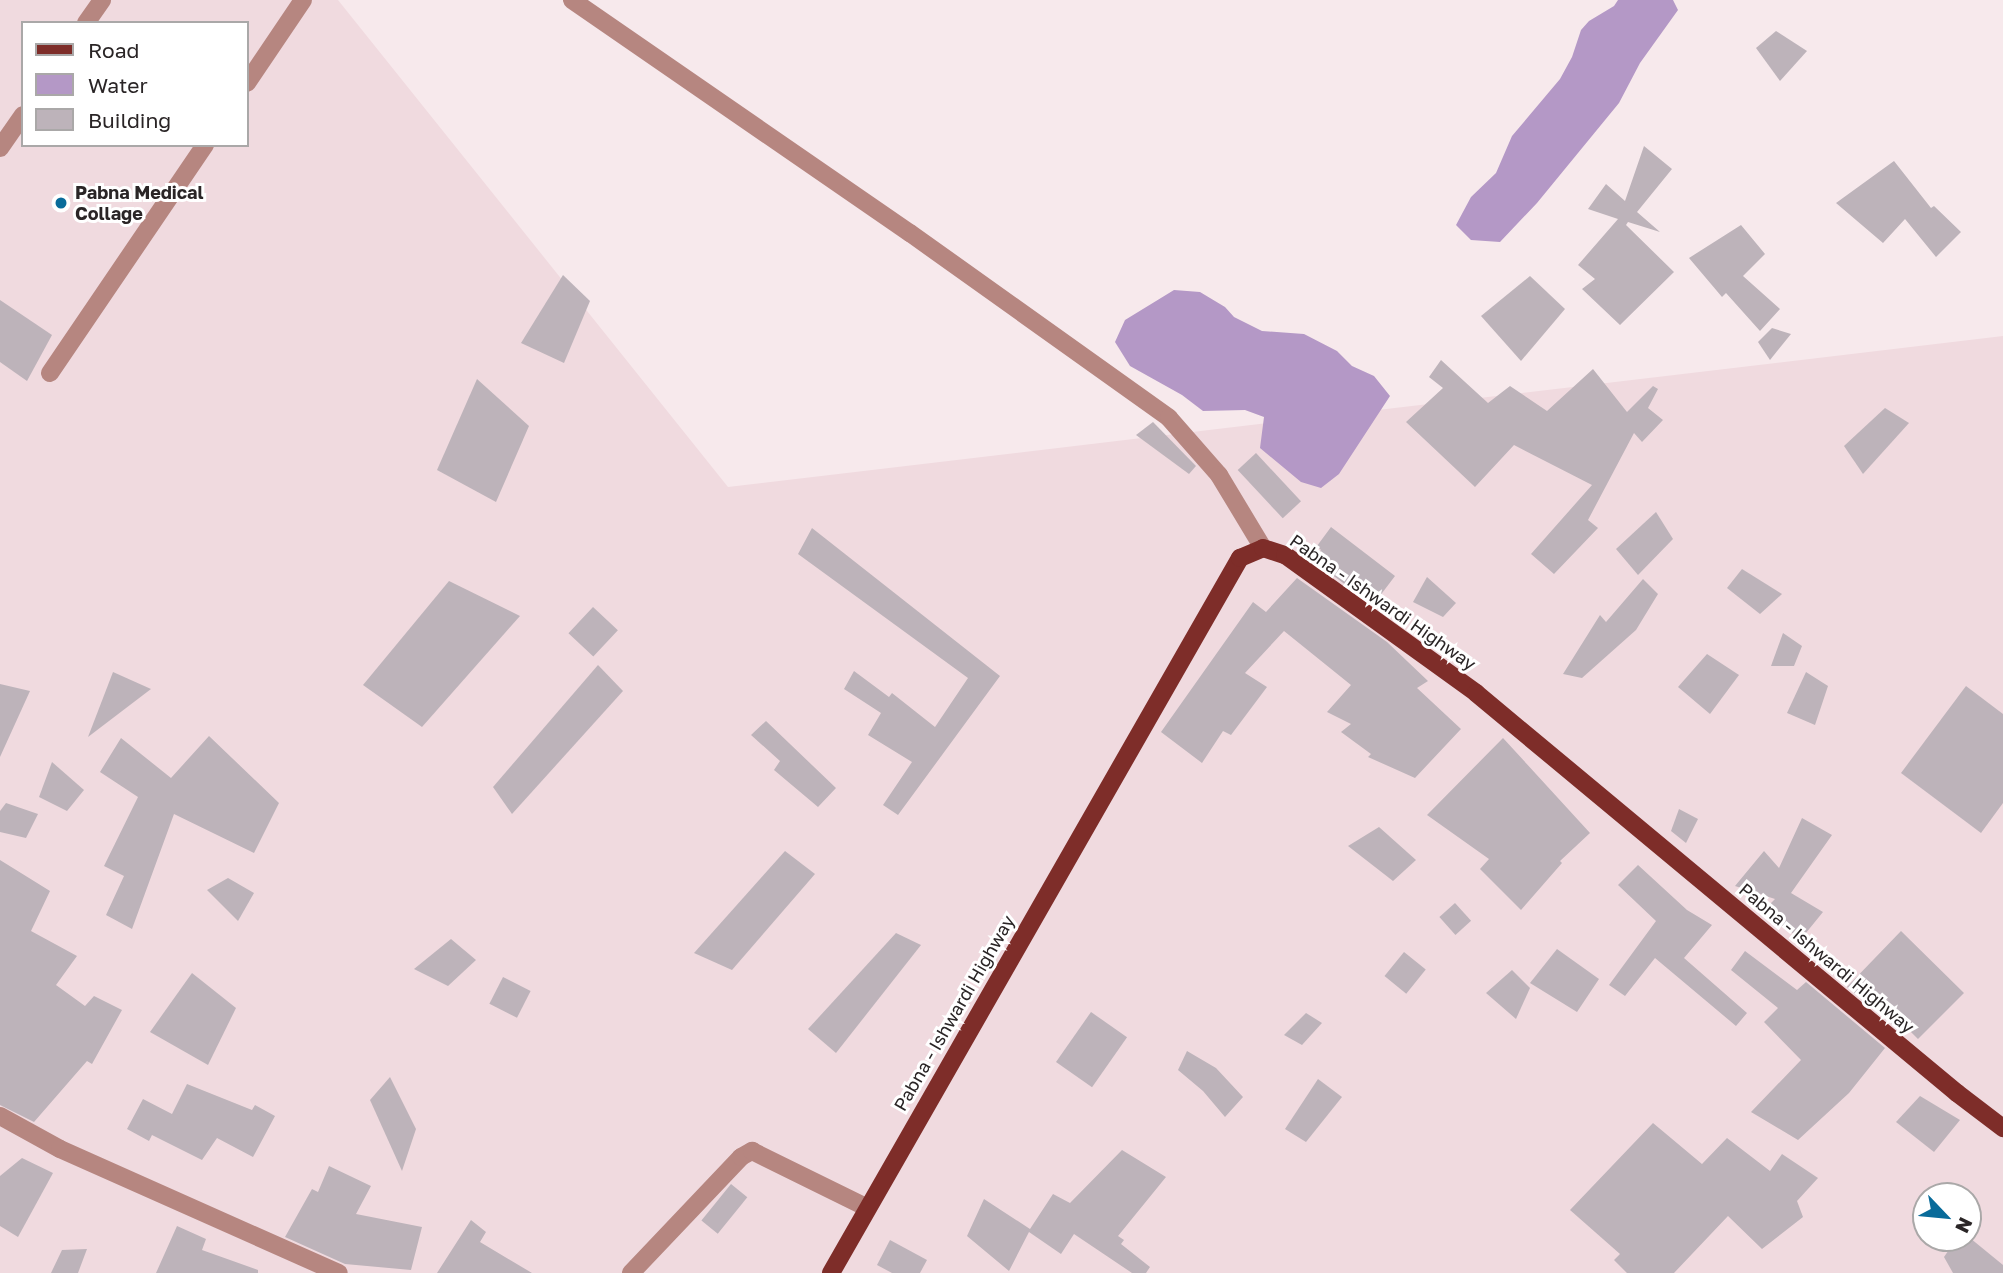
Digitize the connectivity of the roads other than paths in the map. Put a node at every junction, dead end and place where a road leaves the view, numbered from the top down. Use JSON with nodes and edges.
{"nodes":[{"id":1,"x":102,"y":0,"type":"edge"},
{"id":2,"x":303,"y":0,"type":"edge"},
{"id":3,"x":572,"y":0,"type":"edge"},
{"id":4,"x":87,"y":21,"type":"edge"},
{"id":5,"x":248,"y":82,"type":"edge"},
{"id":6,"x":21,"y":118,"type":"edge"},
{"id":7,"x":204,"y":147,"type":"edge"},
{"id":8,"x":0,"y":148,"type":"edge"},
{"id":9,"x":50,"y":373,"type":"dead end"},
{"id":10,"x":1263,"y":548,"type":"junction"},
{"id":11,"x":0,"y":1116,"type":"edge"},
{"id":12,"x":2003,"y":1128,"type":"edge"},
{"id":13,"x":866,"y":1207,"type":"junction"},
{"id":14,"x":339,"y":1273,"type":"edge"},
{"id":15,"x":631,"y":1273,"type":"edge"},
{"id":16,"x":831,"y":1273,"type":"edge"}],
"edges":[{"from":1,"to":4,"type":"street"},
{"from":2,"to":5,"type":"street"},
{"from":3,"to":10,"type":"street"},
{"from":6,"to":8,"type":"street"},
{"from":7,"to":9,"type":"street"},
{"from":10,"to":12,"type":"main road","name":"Pabna - Ishwardi Highway"},
{"from":10,"to":13,"type":"main road","name":"Pabna - Ishwardi Highway"},
{"from":11,"to":14,"type":"street"},
{"from":13,"to":15,"type":"street"},
{"from":13,"to":16,"type":"main road","name":"Pabna - Ishwardi Highway"}]}
